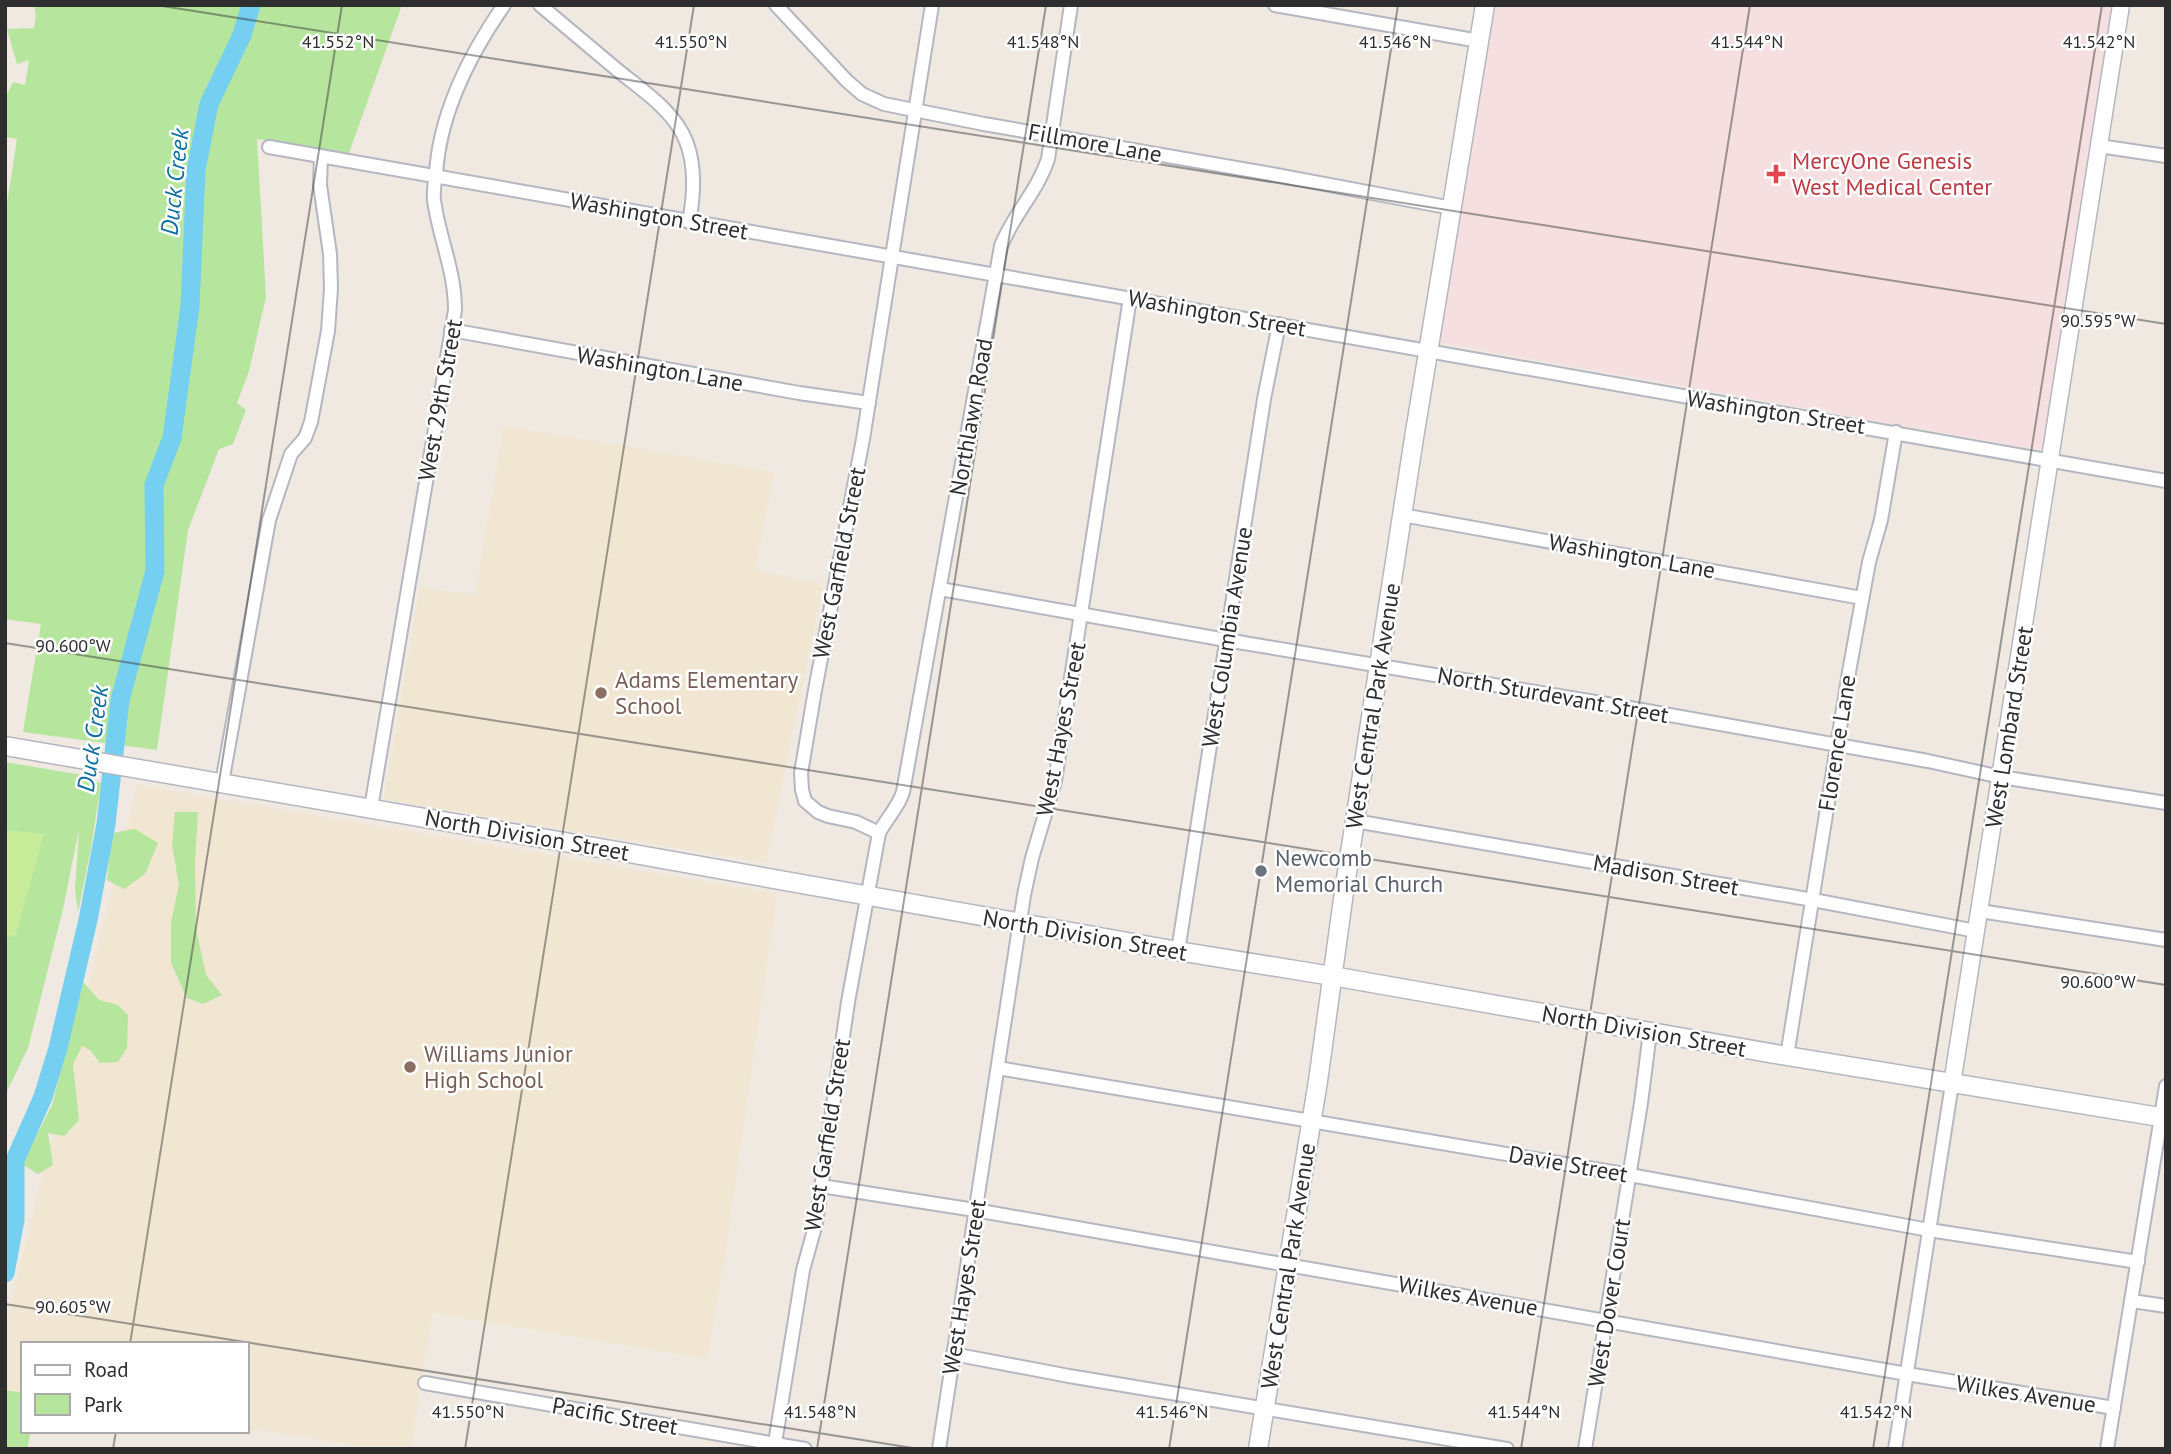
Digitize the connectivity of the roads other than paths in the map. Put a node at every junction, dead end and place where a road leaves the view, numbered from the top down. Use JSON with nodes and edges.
{"nodes":[{"id":1,"x":504,"y":5,"type":"edge"},
{"id":2,"x":540,"y":5,"type":"edge"},
{"id":3,"x":776,"y":5,"type":"edge"},
{"id":4,"x":932,"y":5,"type":"edge"},
{"id":5,"x":1071,"y":5,"type":"edge"},
{"id":6,"x":1275,"y":5,"type":"edge"},
{"id":7,"x":1485,"y":5,"type":"edge"},
{"id":8,"x":2121,"y":5,"type":"edge"},
{"id":9,"x":1479,"y":41,"type":"junction"},
{"id":10,"x":915,"y":111,"type":"junction"},
{"id":11,"x":1052,"y":136,"type":"junction"},
{"id":12,"x":2099,"y":146,"type":"junction"},
{"id":13,"x":269,"y":147,"type":"dead end"},
{"id":14,"x":2166,"y":156,"type":"edge"},
{"id":15,"x":321,"y":157,"type":"junction"},
{"id":16,"x":435,"y":177,"type":"junction"},
{"id":17,"x":1452,"y":208,"type":"junction"},
{"id":18,"x":689,"y":222,"type":"junction"},
{"id":19,"x":892,"y":257,"type":"junction"},
{"id":20,"x":996,"y":275,"type":"junction"},
{"id":21,"x":1130,"y":298,"type":"junction"},
{"id":22,"x":1279,"y":324,"type":"junction"},
{"id":23,"x":451,"y":330,"type":"junction"},
{"id":24,"x":1429,"y":350,"type":"junction"},
{"id":25,"x":869,"y":403,"type":"junction"},
{"id":26,"x":1896,"y":432,"type":"junction"},
{"id":27,"x":2051,"y":460,"type":"junction"},
{"id":28,"x":2166,"y":481,"type":"edge"},
{"id":29,"x":1402,"y":515,"type":"junction"},
{"id":30,"x":940,"y":589,"type":"junction"},
{"id":31,"x":1862,"y":597,"type":"junction"},
{"id":32,"x":1082,"y":615,"type":"junction"},
{"id":33,"x":1226,"y":640,"type":"junction"},
{"id":34,"x":1379,"y":666,"type":"junction"},
{"id":35,"x":1837,"y":745,"type":"junction"},
{"id":36,"x":5,"y":746,"type":"edge"},
{"id":37,"x":2001,"y":776,"type":"junction"},
{"id":38,"x":222,"y":783,"type":"junction"},
{"id":39,"x":2166,"y":803,"type":"edge"},
{"id":40,"x":371,"y":808,"type":"junction"},
{"id":41,"x":1355,"y":821,"type":"junction"},
{"id":42,"x":879,"y":833,"type":"junction"},
{"id":43,"x":867,"y":895,"type":"junction"},
{"id":44,"x":1813,"y":900,"type":"junction"},
{"id":45,"x":1980,"y":911,"type":"junction"},
{"id":46,"x":1020,"y":923,"type":"junction"},
{"id":47,"x":1976,"y":931,"type":"junction"},
{"id":48,"x":2166,"y":940,"type":"edge"},
{"id":49,"x":1178,"y":951,"type":"junction"},
{"id":50,"x":1332,"y":976,"type":"junction"},
{"id":51,"x":1650,"y":1032,"type":"junction"},
{"id":52,"x":1787,"y":1056,"type":"junction"},
{"id":53,"x":998,"y":1068,"type":"junction"},
{"id":54,"x":1952,"y":1084,"type":"junction"},
{"id":55,"x":2166,"y":1086,"type":"edge"},
{"id":56,"x":2163,"y":1118,"type":"edge"},
{"id":57,"x":1311,"y":1120,"type":"junction"},
{"id":58,"x":1630,"y":1175,"type":"junction"},
{"id":59,"x":821,"y":1186,"type":"junction"},
{"id":60,"x":975,"y":1210,"type":"junction"},
{"id":61,"x":1929,"y":1230,"type":"junction"},
{"id":62,"x":2138,"y":1262,"type":"junction"},
{"id":63,"x":1288,"y":1265,"type":"junction"},
{"id":64,"x":2132,"y":1300,"type":"junction"},
{"id":65,"x":2166,"y":1306,"type":"edge"},
{"id":66,"x":1606,"y":1320,"type":"junction"},
{"id":67,"x":953,"y":1354,"type":"junction"},
{"id":68,"x":1907,"y":1374,"type":"junction"},
{"id":69,"x":425,"y":1383,"type":"dead end"},
{"id":70,"x":2114,"y":1408,"type":"junction"},
{"id":71,"x":1265,"y":1409,"type":"junction"},
{"id":72,"x":775,"y":1443,"type":"junction"},
{"id":73,"x":805,"y":1449,"type":"edge"},
{"id":74,"x":939,"y":1449,"type":"edge"},
{"id":75,"x":1258,"y":1449,"type":"edge"},
{"id":76,"x":1507,"y":1449,"type":"edge"},
{"id":77,"x":1585,"y":1449,"type":"edge"},
{"id":78,"x":1895,"y":1449,"type":"edge"},
{"id":79,"x":2107,"y":1449,"type":"edge"}],
"edges":[{"from":1,"to":16,"type":"street","name":"West 29th Street"},
{"from":2,"to":18,"type":"street"},
{"from":3,"to":10,"type":"street","name":"Fillmore Lane"},
{"from":4,"to":10,"type":"street","name":"West Garfield Street"},
{"from":5,"to":11,"type":"street","name":"Northlawn Road"},
{"from":6,"to":9,"type":"street"},
{"from":7,"to":9,"type":"main road","name":"West Central Park Avenue"},
{"from":8,"to":12,"type":"street","name":"West Lombard Street"},
{"from":9,"to":17,"type":"main road","name":"West Central Park Avenue"},
{"from":10,"to":11,"type":"street","name":"Fillmore Lane"},
{"from":10,"to":19,"type":"street","name":"West Garfield Street"},
{"from":11,"to":17,"type":"street","name":"Fillmore Lane"},
{"from":11,"to":20,"type":"street","name":"Northlawn Road"},
{"from":12,"to":14,"type":"street"},
{"from":12,"to":27,"type":"street","name":"West Lombard Street"},
{"from":13,"to":15,"type":"street","name":"Washington Street"},
{"from":15,"to":16,"type":"street","name":"Washington Street"},
{"from":15,"to":38,"type":"street"},
{"from":16,"to":18,"type":"street","name":"Washington Street"},
{"from":16,"to":23,"type":"street","name":"West 29th Street"},
{"from":17,"to":24,"type":"main road","name":"West Central Park Avenue"},
{"from":18,"to":19,"type":"street","name":"Washington Street"},
{"from":19,"to":20,"type":"street","name":"Washington Street"},
{"from":19,"to":25,"type":"street","name":"West Garfield Street"},
{"from":20,"to":21,"type":"street","name":"Washington Street"},
{"from":20,"to":30,"type":"street","name":"Northlawn Road"},
{"from":21,"to":22,"type":"street","name":"Washington Street"},
{"from":21,"to":32,"type":"street","name":"West Hayes Street"},
{"from":22,"to":24,"type":"street","name":"Washington Street"},
{"from":22,"to":33,"type":"street","name":"West Columbia Avenue"},
{"from":23,"to":25,"type":"street","name":"Washington Lane"},
{"from":23,"to":40,"type":"street","name":"West 29th Street"},
{"from":24,"to":26,"type":"street","name":"Washington Street"},
{"from":24,"to":29,"type":"main road","name":"West Central Park Avenue"},
{"from":25,"to":42,"type":"street","name":"West Garfield Street"},
{"from":26,"to":27,"type":"street","name":"Washington Street"},
{"from":26,"to":31,"type":"street","name":"Florence Lane"},
{"from":27,"to":28,"type":"street","name":"Washington Street"},
{"from":27,"to":37,"type":"street","name":"West Lombard Street"},
{"from":29,"to":31,"type":"street","name":"Washington Lane"},
{"from":29,"to":34,"type":"main road","name":"West Central Park Avenue"},
{"from":30,"to":32,"type":"street","name":"North Sturdevant Street"},
{"from":30,"to":42,"type":"street","name":"Northlawn Road"},
{"from":31,"to":35,"type":"street","name":"Florence Lane"},
{"from":32,"to":33,"type":"street","name":"North Sturdevant Street"},
{"from":32,"to":46,"type":"street","name":"West Hayes Street"},
{"from":33,"to":34,"type":"street","name":"North Sturdevant Street"},
{"from":33,"to":49,"type":"street","name":"West Columbia Avenue"},
{"from":34,"to":35,"type":"street","name":"North Sturdevant Street"},
{"from":34,"to":41,"type":"main road","name":"West Central Park Avenue"},
{"from":35,"to":37,"type":"street","name":"North Sturdevant Street"},
{"from":35,"to":44,"type":"street","name":"Florence Lane"},
{"from":36,"to":38,"type":"main road","name":"North Division Street"},
{"from":37,"to":39,"type":"street","name":"North Sturdevant Street"},
{"from":37,"to":45,"type":"street","name":"West Lombard Street"},
{"from":38,"to":40,"type":"main road","name":"North Division Street"},
{"from":40,"to":43,"type":"main road","name":"North Division Street"},
{"from":41,"to":44,"type":"street","name":"Madison Street"},
{"from":41,"to":50,"type":"main road","name":"West Central Park Avenue"},
{"from":42,"to":43,"type":"street","name":"West Garfield Street"},
{"from":43,"to":46,"type":"main road","name":"North Division Street"},
{"from":43,"to":59,"type":"street","name":"West Garfield Street"},
{"from":44,"to":47,"type":"street","name":"Madison Street"},
{"from":44,"to":52,"type":"street","name":"Florence Lane"},
{"from":45,"to":47,"type":"street","name":"West Lombard Street"},
{"from":45,"to":48,"type":"street"},
{"from":46,"to":49,"type":"main road","name":"North Division Street"},
{"from":46,"to":53,"type":"street","name":"West Hayes Street"},
{"from":47,"to":54,"type":"street","name":"West Lombard Street"},
{"from":49,"to":50,"type":"main road","name":"North Division Street"},
{"from":50,"to":51,"type":"main road","name":"North Division Street"},
{"from":50,"to":57,"type":"main road","name":"West Central Park Avenue"},
{"from":51,"to":52,"type":"main road","name":"North Division Street"},
{"from":51,"to":58,"type":"street","name":"West Dover Court"},
{"from":52,"to":54,"type":"main road","name":"North Division Street"},
{"from":53,"to":57,"type":"street","name":"Davie Street"},
{"from":53,"to":60,"type":"street","name":"West Hayes Street"},
{"from":54,"to":56,"type":"main road","name":"North Division Street"},
{"from":54,"to":61,"type":"street","name":"West Lombard Street"},
{"from":55,"to":56,"type":"street"},
{"from":56,"to":62,"type":"street"},
{"from":57,"to":58,"type":"street","name":"Davie Street"},
{"from":57,"to":63,"type":"main road","name":"West Central Park Avenue"},
{"from":58,"to":61,"type":"street","name":"Davie Street"},
{"from":58,"to":66,"type":"street","name":"West Dover Court"},
{"from":59,"to":60,"type":"street","name":"Wilkes Avenue"},
{"from":59,"to":72,"type":"street","name":"West Garfield Street"},
{"from":60,"to":63,"type":"street","name":"Wilkes Avenue"},
{"from":60,"to":67,"type":"street","name":"West Hayes Street"},
{"from":61,"to":62,"type":"street","name":"Davie Street"},
{"from":61,"to":68,"type":"street","name":"West Lombard Street"},
{"from":62,"to":64,"type":"street"},
{"from":63,"to":66,"type":"street","name":"Wilkes Avenue"},
{"from":63,"to":71,"type":"main road","name":"West Central Park Avenue"},
{"from":64,"to":65,"type":"street"},
{"from":64,"to":70,"type":"street"},
{"from":66,"to":68,"type":"street","name":"Wilkes Avenue"},
{"from":66,"to":77,"type":"street","name":"West Dover Court"},
{"from":67,"to":71,"type":"street"},
{"from":67,"to":74,"type":"street","name":"West Hayes Street"},
{"from":68,"to":70,"type":"street","name":"Wilkes Avenue"},
{"from":68,"to":78,"type":"street","name":"West Lombard Street"},
{"from":69,"to":72,"type":"street","name":"Pacific Street"},
{"from":70,"to":79,"type":"street"},
{"from":71,"to":75,"type":"main road","name":"West Central Park Avenue"},
{"from":71,"to":76,"type":"street"},
{"from":72,"to":73,"type":"street","name":"Pacific Street"}]}
